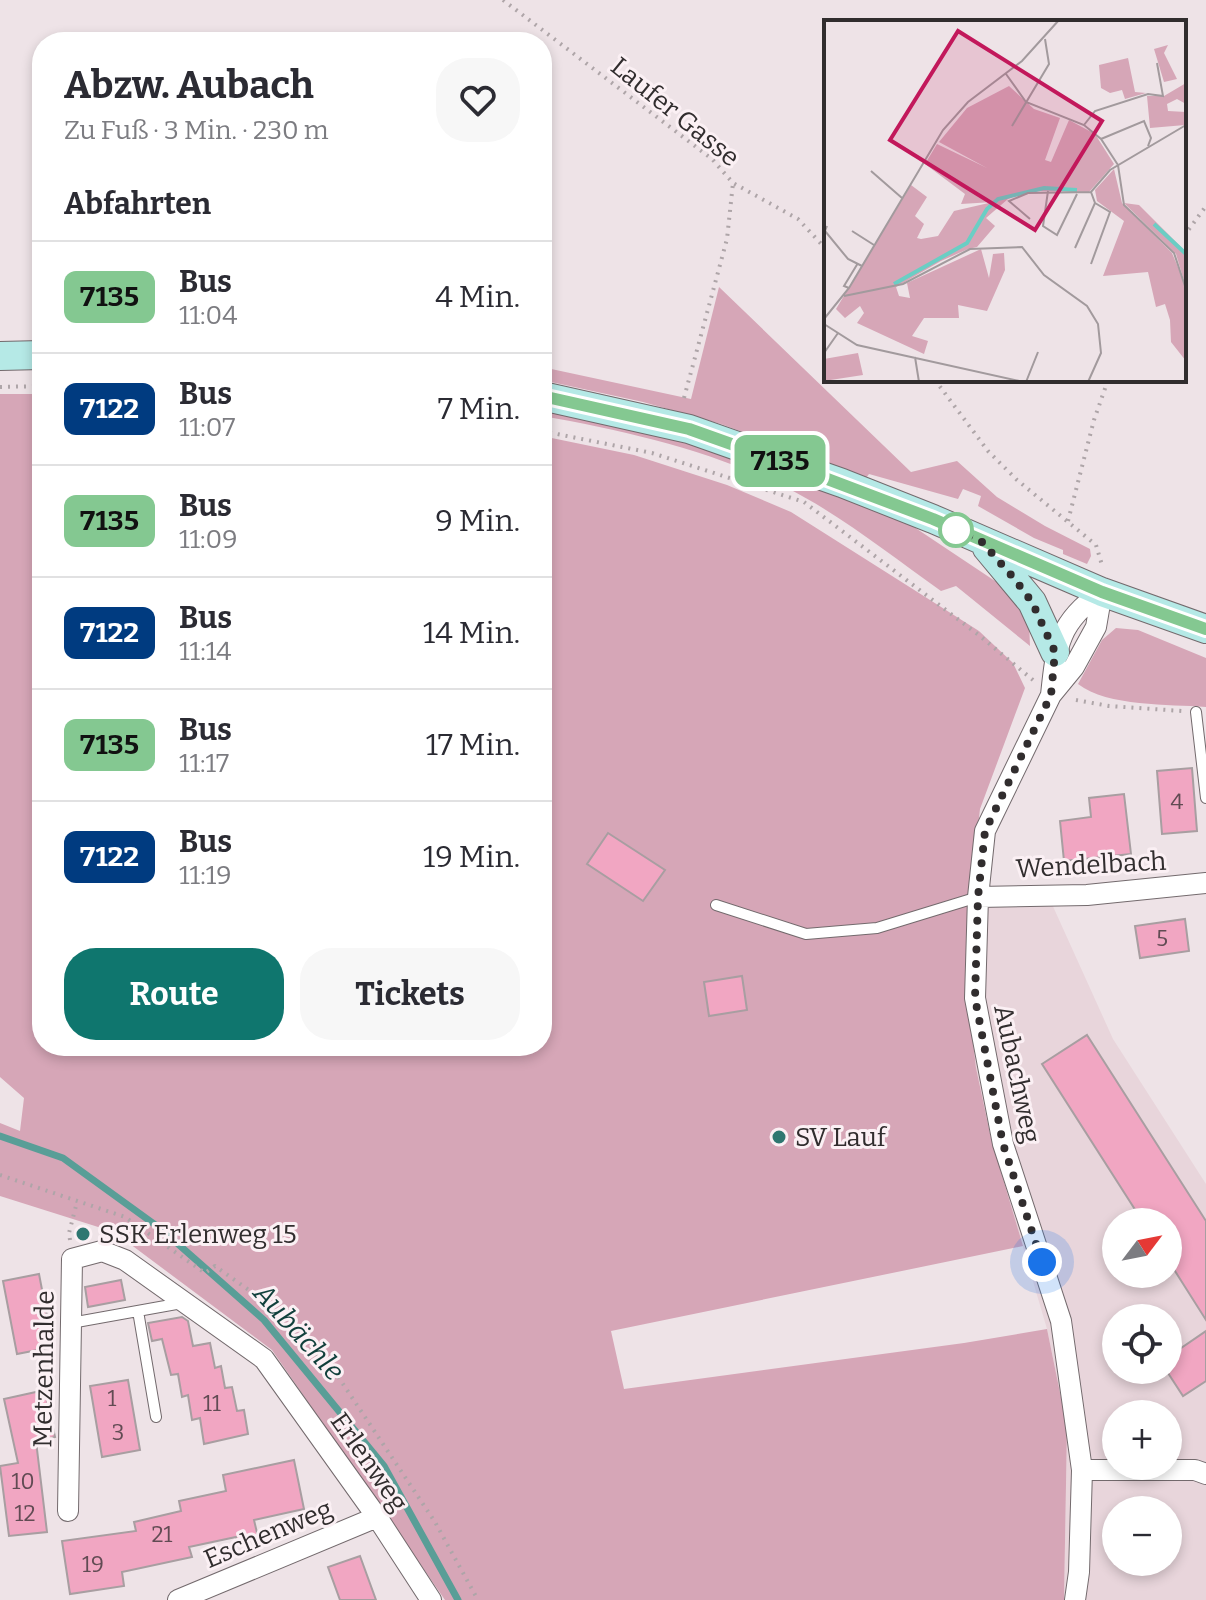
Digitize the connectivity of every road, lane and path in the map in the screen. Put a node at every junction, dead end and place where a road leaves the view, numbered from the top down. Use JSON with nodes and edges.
{"nodes":[{"id":1,"x":503,"y":0,"type":"edge"},
{"id":2,"x":545,"y":32,"type":"edge"},
{"id":3,"x":552,"y":37,"type":"edge"},
{"id":4,"x":733,"y":183,"type":"junction"},
{"id":5,"x":1206,"y":206,"type":"edge"},
{"id":6,"x":1186,"y":233,"type":"edge"},
{"id":7,"x":824,"y":247,"type":"edge"},
{"id":8,"x":32,"y":355,"type":"edge"},
{"id":9,"x":0,"y":356,"type":"edge"},
{"id":10,"x":936,"y":382,"type":"edge"},
{"id":11,"x":1107,"y":382,"type":"edge"},
{"id":12,"x":32,"y":386,"type":"edge"},
{"id":13,"x":0,"y":387,"type":"edge"},
{"id":14,"x":552,"y":398,"type":"edge"},
{"id":15,"x":684,"y":398,"type":"dead end"},
{"id":16,"x":552,"y":433,"type":"edge"},
{"id":17,"x":1068,"y":521,"type":"junction"},
{"id":18,"x":981,"y":541,"type":"junction"},
{"id":19,"x":1102,"y":592,"type":"junction"},
{"id":20,"x":1206,"y":629,"type":"edge"},
{"id":21,"x":1055,"y":652,"type":"junction"},
{"id":22,"x":1051,"y":695,"type":"junction"},
{"id":23,"x":1196,"y":712,"type":"joint"},
{"id":24,"x":1206,"y":798,"type":"edge"},
{"id":25,"x":1206,"y":883,"type":"edge"},
{"id":26,"x":978,"y":897,"type":"junction"},
{"id":27,"x":716,"y":905,"type":"dead end"},
{"id":28,"x":0,"y":1175,"type":"edge"},
{"id":29,"x":77,"y":1201,"type":"junction"},
{"id":30,"x":102,"y":1251,"type":"joint"},
{"id":31,"x":72,"y":1259,"type":"junction"},
{"id":32,"x":182,"y":1303,"type":"junction"},
{"id":33,"x":138,"y":1311,"type":"junction"},
{"id":34,"x":71,"y":1323,"type":"junction"},
{"id":35,"x":156,"y":1417,"type":"dead end"},
{"id":36,"x":1082,"y":1470,"type":"junction"},
{"id":37,"x":1204,"y":1471,"type":"edge"},
{"id":38,"x":68,"y":1511,"type":"dead end"},
{"id":39,"x":377,"y":1517,"type":"junction"},
{"id":40,"x":178,"y":1600,"type":"edge"},
{"id":41,"x":431,"y":1600,"type":"edge"},
{"id":42,"x":478,"y":1600,"type":"edge"},
{"id":43,"x":1075,"y":1600,"type":"edge"}],
"edges":[{"from":1,"to":2,"type":"path","name":"Laufer Gasse"},
{"from":3,"to":4,"type":"path","name":"Laufer Gasse"},
{"from":4,"to":7,"type":"path","name":"Laufer Gasse"},
{"from":4,"to":15,"type":"path"},
{"from":5,"to":6,"type":"path"},
{"from":8,"to":9,"type":"main road"},
{"from":10,"to":17,"type":"path"},
{"from":11,"to":17,"type":"path"},
{"from":12,"to":13,"type":"path"},
{"from":14,"to":18,"type":"main road"},
{"from":16,"to":22,"type":"path"},
{"from":17,"to":19,"type":"path"},
{"from":18,"to":19,"type":"main road"},
{"from":18,"to":21,"type":"main road"},
{"from":19,"to":20,"type":"main road"},
{"from":19,"to":21,"type":"street","name":"Aubachweg"},
{"from":19,"to":22,"type":"street","name":"Aubachweg"},
{"from":21,"to":22,"type":"street","name":"Aubachweg"},
{"from":22,"to":23,"type":"path"},
{"from":22,"to":26,"type":"street","name":"Aubachweg"},
{"from":23,"to":24,"type":"lane"},
{"from":25,"to":26,"type":"street","name":"Wendelbach"},
{"from":26,"to":27,"type":"lane"},
{"from":26,"to":36,"type":"street","name":"Aubachweg"},
{"from":28,"to":29,"type":"path"},
{"from":29,"to":31,"type":"path"},
{"from":29,"to":42,"type":"path"},
{"from":30,"to":31,"type":"street","name":"Metzenhalde"},
{"from":30,"to":32,"type":"street","name":"Erlenweg"},
{"from":31,"to":34,"type":"street","name":"Metzenhalde"},
{"from":32,"to":33,"type":"lane"},
{"from":32,"to":39,"type":"street","name":"Erlenweg"},
{"from":33,"to":34,"type":"lane"},
{"from":33,"to":35,"type":"lane"},
{"from":34,"to":38,"type":"street","name":"Metzenhalde"},
{"from":36,"to":37,"type":"street"},
{"from":36,"to":43,"type":"street","name":"Aubachweg"},
{"from":39,"to":40,"type":"street","name":"Eschenweg"},
{"from":39,"to":41,"type":"street","name":"Erlenweg"}]}
